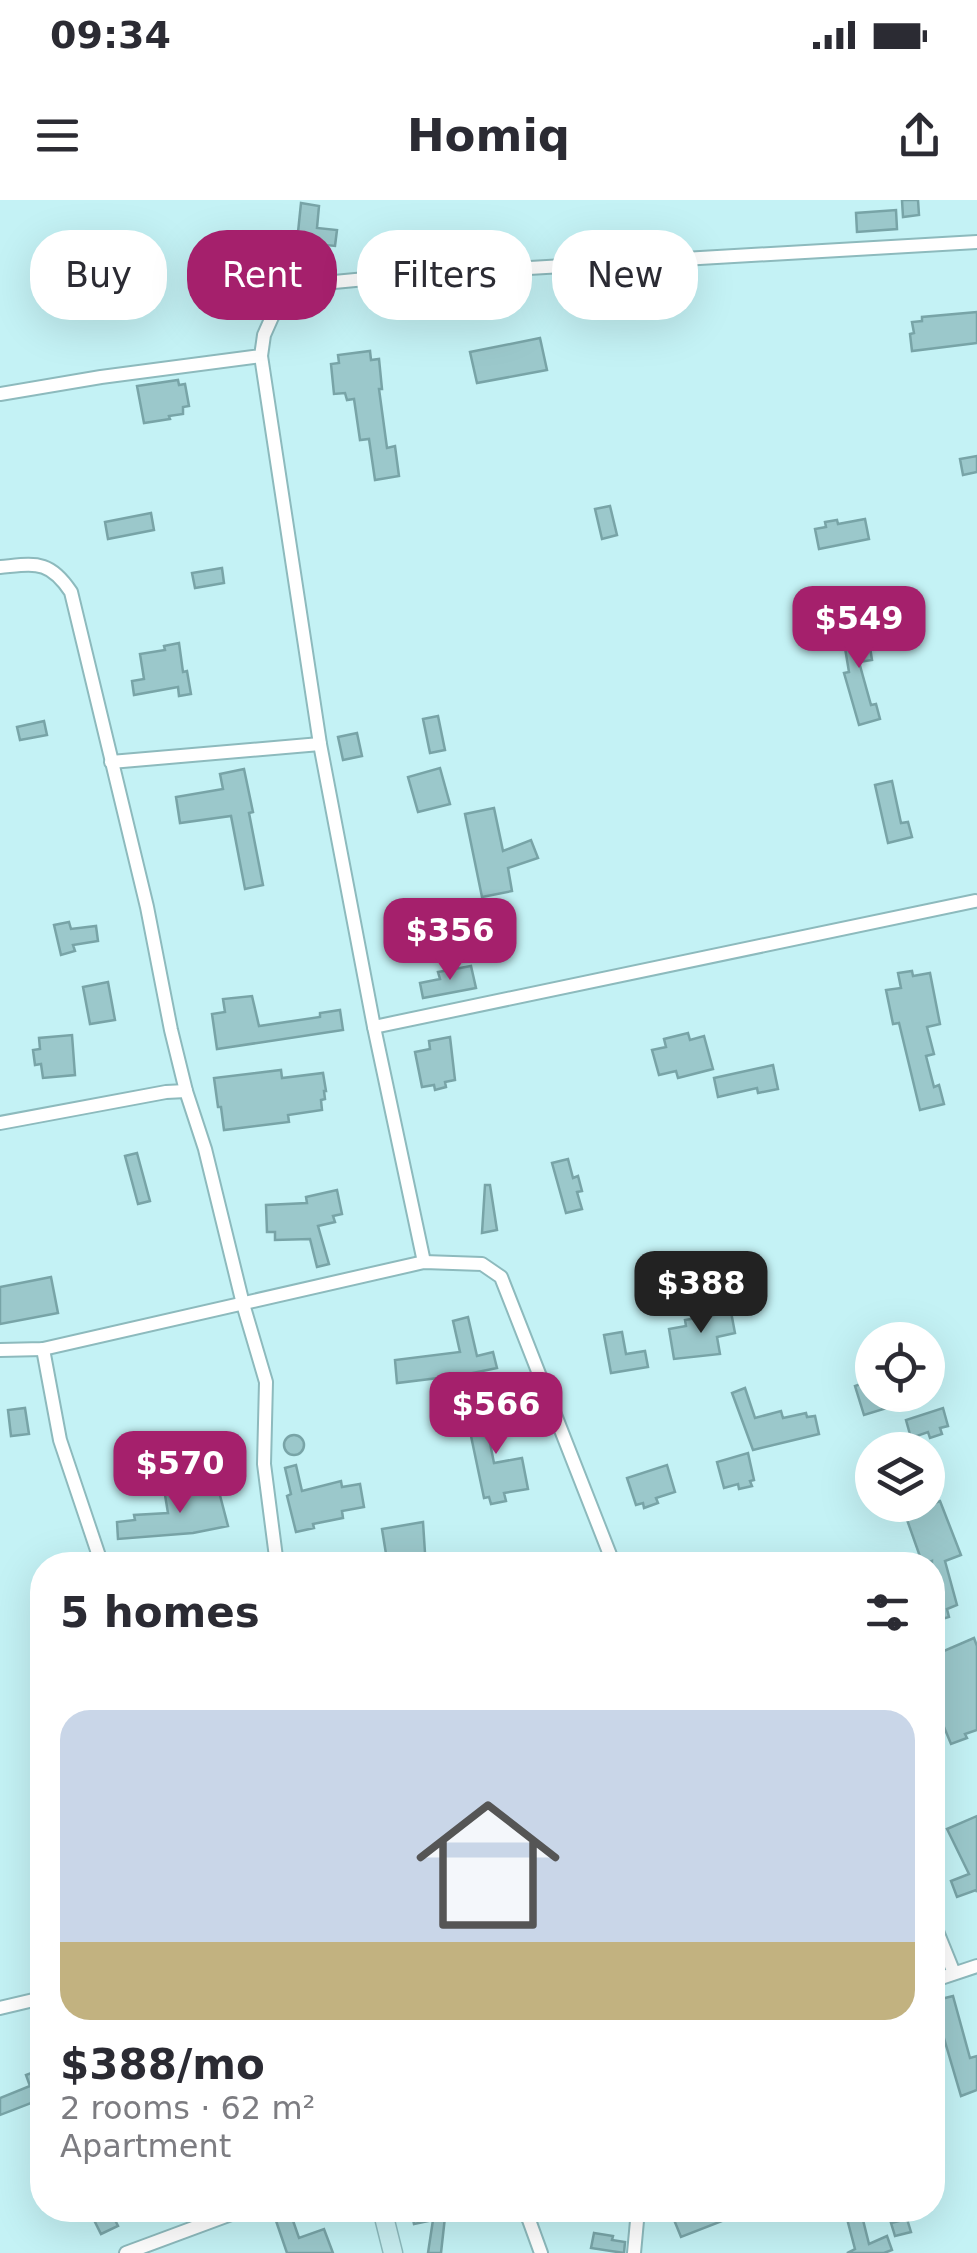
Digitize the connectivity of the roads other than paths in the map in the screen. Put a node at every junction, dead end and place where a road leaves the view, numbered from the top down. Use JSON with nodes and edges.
{"nodes":[{"id":1,"x":977,"y":242,"type":"edge"},
{"id":2,"x":261,"y":356,"type":"junction"},
{"id":3,"x":0,"y":394,"type":"edge"},
{"id":4,"x":0,"y":567,"type":"edge"},
{"id":5,"x":320,"y":744,"type":"junction"},
{"id":6,"x":112,"y":762,"type":"junction"},
{"id":7,"x":975,"y":901,"type":"edge"},
{"id":8,"x":374,"y":1028,"type":"junction"},
{"id":9,"x":186,"y":1091,"type":"junction"},
{"id":10,"x":0,"y":1123,"type":"edge"},
{"id":11,"x":424,"y":1262,"type":"junction"},
{"id":12,"x":243,"y":1304,"type":"junction"},
{"id":13,"x":43,"y":1349,"type":"junction"},
{"id":14,"x":0,"y":1350,"type":"edge"},
{"id":15,"x":98,"y":1552,"type":"edge"},
{"id":16,"x":275,"y":1552,"type":"edge"},
{"id":17,"x":609,"y":1552,"type":"edge"},
{"id":18,"x":945,"y":1950,"type":"edge"},
{"id":19,"x":977,"y":1966,"type":"edge"},
{"id":20,"x":954,"y":1973,"type":"junction"},
{"id":21,"x":945,"y":1976,"type":"edge"},
{"id":22,"x":30,"y":2001,"type":"edge"},
{"id":23,"x":0,"y":2008,"type":"edge"},
{"id":24,"x":210,"y":2222,"type":"edge"},
{"id":25,"x":385,"y":2222,"type":"edge"},
{"id":26,"x":528,"y":2222,"type":"edge"},
{"id":27,"x":637,"y":2222,"type":"edge"},
{"id":28,"x":126,"y":2253,"type":"edge"},
{"id":29,"x":393,"y":2253,"type":"edge"},
{"id":30,"x":542,"y":2253,"type":"edge"},
{"id":31,"x":634,"y":2253,"type":"edge"}],
"edges":[{"from":1,"to":2,"type":"street"},
{"from":2,"to":3,"type":"street"},
{"from":2,"to":5,"type":"street"},
{"from":4,"to":6,"type":"street"},
{"from":5,"to":6,"type":"street"},
{"from":5,"to":8,"type":"street"},
{"from":6,"to":9,"type":"street"},
{"from":7,"to":8,"type":"street"},
{"from":8,"to":11,"type":"street"},
{"from":9,"to":10,"type":"street"},
{"from":9,"to":12,"type":"street"},
{"from":11,"to":12,"type":"street"},
{"from":11,"to":17,"type":"street"},
{"from":12,"to":13,"type":"street"},
{"from":12,"to":16,"type":"street"},
{"from":13,"to":14,"type":"street"},
{"from":13,"to":15,"type":"street"},
{"from":18,"to":20,"type":"street"},
{"from":19,"to":20,"type":"street"},
{"from":20,"to":21,"type":"street"},
{"from":22,"to":23,"type":"street"},
{"from":24,"to":28,"type":"street"},
{"from":25,"to":29,"type":"main road"},
{"from":26,"to":30,"type":"street"},
{"from":27,"to":31,"type":"street"}]}
